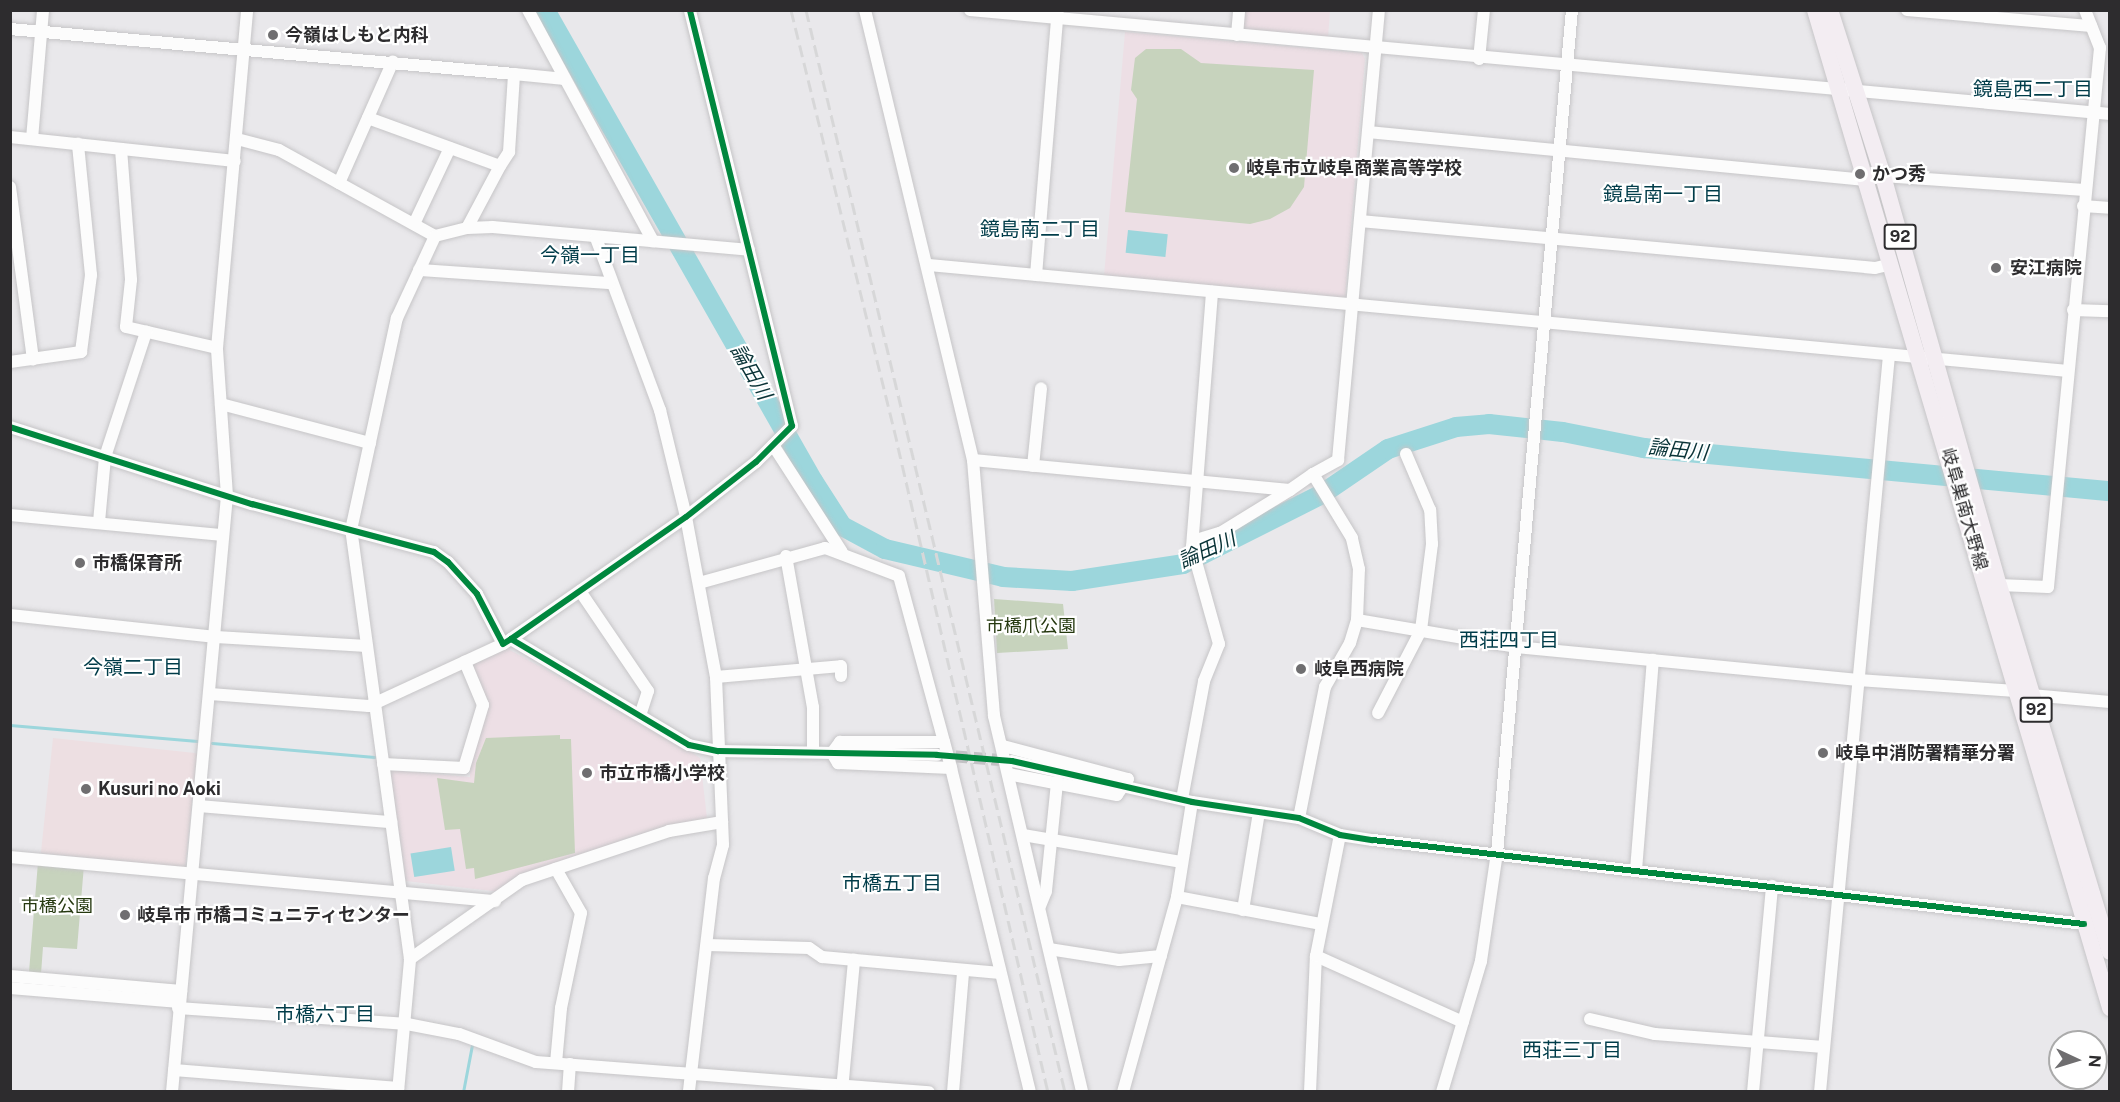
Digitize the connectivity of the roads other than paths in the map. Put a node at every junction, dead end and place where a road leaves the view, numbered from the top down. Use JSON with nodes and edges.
{"nodes":[{"id":1,"x":43,"y":10,"type":"edge"},
{"id":2,"x":247,"y":10,"type":"edge"},
{"id":3,"x":528,"y":10,"type":"edge"},
{"id":4,"x":690,"y":10,"type":"edge"},
{"id":5,"x":865,"y":10,"type":"edge"},
{"id":6,"x":970,"y":10,"type":"edge"},
{"id":7,"x":1239,"y":10,"type":"edge"},
{"id":8,"x":1379,"y":10,"type":"edge"},
{"id":9,"x":1484,"y":10,"type":"edge"},
{"id":10,"x":1572,"y":10,"type":"edge"},
{"id":11,"x":1815,"y":10,"type":"edge"},
{"id":12,"x":1830,"y":10,"type":"edge"},
{"id":13,"x":1907,"y":10,"type":"edge"},
{"id":14,"x":2085,"y":10,"type":"edge"},
{"id":15,"x":1058,"y":14,"type":"edge"},
{"id":16,"x":1099,"y":16,"type":"edge"},
{"id":17,"x":2091,"y":26,"type":"junction"},
{"id":18,"x":10,"y":29,"type":"edge"},
{"id":19,"x":41,"y":32,"type":"junction"},
{"id":20,"x":1237,"y":35,"type":"junction"},
{"id":21,"x":1376,"y":48,"type":"junction"},
{"id":22,"x":244,"y":49,"type":"junction"},
{"id":23,"x":1479,"y":59,"type":"junction"},
{"id":24,"x":393,"y":61,"type":"junction"},
{"id":25,"x":1567,"y":67,"type":"junction"},
{"id":26,"x":514,"y":74,"type":"junction"},
{"id":27,"x":565,"y":78,"type":"junction"},
{"id":28,"x":1840,"y":92,"type":"junction"},
{"id":29,"x":1857,"y":94,"type":"junction"},
{"id":30,"x":2094,"y":112,"type":"junction"},
{"id":31,"x":2109,"y":114,"type":"edge"},
{"id":32,"x":368,"y":118,"type":"junction"},
{"id":33,"x":1368,"y":132,"type":"junction"},
{"id":34,"x":10,"y":137,"type":"edge"},
{"id":35,"x":32,"y":139,"type":"junction"},
{"id":36,"x":237,"y":139,"type":"junction"},
{"id":37,"x":78,"y":144,"type":"junction"},
{"id":38,"x":121,"y":148,"type":"junction"},
{"id":39,"x":450,"y":148,"type":"junction"},
{"id":40,"x":1559,"y":151,"type":"junction"},
{"id":41,"x":235,"y":161,"type":"junction"},
{"id":42,"x":500,"y":166,"type":"junction"},
{"id":43,"x":1883,"y":176,"type":"junction"},
{"id":44,"x":1866,"y":180,"type":"junction"},
{"id":45,"x":339,"y":183,"type":"junction"},
{"id":46,"x":10,"y":187,"type":"edge"},
{"id":47,"x":2085,"y":190,"type":"junction"},
{"id":48,"x":2083,"y":206,"type":"junction"},
{"id":49,"x":2109,"y":208,"type":"edge"},
{"id":50,"x":1360,"y":221,"type":"junction"},
{"id":51,"x":414,"y":224,"type":"junction"},
{"id":52,"x":466,"y":228,"type":"junction"},
{"id":53,"x":435,"y":236,"type":"junction"},
{"id":54,"x":596,"y":238,"type":"junction"},
{"id":55,"x":1552,"y":238,"type":"junction"},
{"id":56,"x":656,"y":242,"type":"junction"},
{"id":57,"x":749,"y":250,"type":"junction"},
{"id":58,"x":1892,"y":264,"type":"junction"},
{"id":59,"x":929,"y":266,"type":"junction"},
{"id":60,"x":419,"y":270,"type":"junction"},
{"id":61,"x":1036,"y":275,"type":"junction"},
{"id":62,"x":610,"y":283,"type":"junction"},
{"id":63,"x":1212,"y":292,"type":"junction"},
{"id":64,"x":1352,"y":305,"type":"junction"},
{"id":65,"x":2073,"y":310,"type":"junction"},
{"id":66,"x":2109,"y":311,"type":"edge"},
{"id":67,"x":1545,"y":321,"type":"junction"},
{"id":68,"x":146,"y":332,"type":"junction"},
{"id":69,"x":217,"y":348,"type":"junction"},
{"id":70,"x":1889,"y":355,"type":"junction"},
{"id":71,"x":33,"y":358,"type":"junction"},
{"id":72,"x":1928,"y":359,"type":"junction"},
{"id":73,"x":10,"y":362,"type":"edge"},
{"id":74,"x":2068,"y":371,"type":"junction"},
{"id":75,"x":1041,"y":388,"type":"dead end"},
{"id":76,"x":221,"y":404,"type":"junction"},
{"id":77,"x":10,"y":427,"type":"edge"},
{"id":78,"x":370,"y":443,"type":"junction"},
{"id":79,"x":773,"y":445,"type":"junction"},
{"id":80,"x":1406,"y":454,"type":"dead end"},
{"id":81,"x":105,"y":457,"type":"junction"},
{"id":82,"x":973,"y":460,"type":"junction"},
{"id":83,"x":1034,"y":466,"type":"junction"},
{"id":84,"x":1315,"y":476,"type":"junction"},
{"id":85,"x":1195,"y":481,"type":"junction"},
{"id":86,"x":1290,"y":490,"type":"junction"},
{"id":87,"x":1966,"y":491,"type":"junction"},
{"id":88,"x":227,"y":496,"type":"junction"},
{"id":89,"x":10,"y":515,"type":"edge"},
{"id":90,"x":686,"y":517,"type":"junction"},
{"id":91,"x":99,"y":522,"type":"junction"},
{"id":92,"x":351,"y":530,"type":"junction"},
{"id":93,"x":223,"y":535,"type":"junction"},
{"id":94,"x":1193,"y":544,"type":"junction"},
{"id":95,"x":842,"y":552,"type":"junction"},
{"id":96,"x":786,"y":556,"type":"junction"},
{"id":97,"x":699,"y":583,"type":"junction"},
{"id":98,"x":1999,"y":585,"type":"junction"},
{"id":99,"x":580,"y":591,"type":"junction"},
{"id":100,"x":10,"y":615,"type":"edge"},
{"id":101,"x":1357,"y":620,"type":"junction"},
{"id":102,"x":1421,"y":630,"type":"junction"},
{"id":103,"x":216,"y":637,"type":"junction"},
{"id":104,"x":507,"y":642,"type":"junction"},
{"id":105,"x":367,"y":646,"type":"junction"},
{"id":106,"x":1516,"y":647,"type":"junction"},
{"id":107,"x":1653,"y":660,"type":"junction"},
{"id":108,"x":465,"y":662,"type":"junction"},
{"id":109,"x":807,"y":670,"type":"junction"},
{"id":110,"x":841,"y":676,"type":"dead end"},
{"id":111,"x":716,"y":677,"type":"junction"},
{"id":112,"x":1858,"y":680,"type":"junction"},
{"id":113,"x":2024,"y":693,"type":"junction"},
{"id":114,"x":210,"y":694,"type":"junction"},
{"id":115,"x":2109,"y":702,"type":"edge"},
{"id":116,"x":375,"y":704,"type":"junction"},
{"id":117,"x":1378,"y":713,"type":"dead end"},
{"id":118,"x":641,"y":714,"type":"junction"},
{"id":119,"x":944,"y":742,"type":"junction"},
{"id":120,"x":1003,"y":746,"type":"junction"},
{"id":121,"x":718,"y":751,"type":"junction"},
{"id":122,"x":813,"y":752,"type":"junction"},
{"id":123,"x":832,"y":753,"type":"junction"},
{"id":124,"x":937,"y":755,"type":"tunnel mouth"},
{"id":125,"x":1012,"y":761,"type":"tunnel mouth"},
{"id":126,"x":383,"y":764,"type":"junction"},
{"id":127,"x":951,"y":768,"type":"junction"},
{"id":128,"x":1008,"y":774,"type":"junction"},
{"id":129,"x":1057,"y":782,"type":"junction"},
{"id":130,"x":1125,"y":788,"type":"junction"},
{"id":131,"x":1187,"y":800,"type":"junction"},
{"id":132,"x":199,"y":806,"type":"junction"},
{"id":133,"x":1259,"y":812,"type":"junction"},
{"id":134,"x":1299,"y":818,"type":"junction"},
{"id":135,"x":391,"y":822,"type":"junction"},
{"id":136,"x":722,"y":822,"type":"junction"},
{"id":137,"x":1023,"y":835,"type":"junction"},
{"id":138,"x":1340,"y":835,"type":"junction"},
{"id":139,"x":1051,"y":842,"type":"junction"},
{"id":140,"x":1497,"y":853,"type":"junction"},
{"id":141,"x":10,"y":857,"type":"edge"},
{"id":142,"x":1181,"y":862,"type":"junction"},
{"id":143,"x":556,"y":869,"type":"junction"},
{"id":144,"x":1635,"y":870,"type":"junction"},
{"id":145,"x":192,"y":874,"type":"junction"},
{"id":146,"x":1772,"y":886,"type":"junction"},
{"id":147,"x":400,"y":891,"type":"junction"},
{"id":148,"x":1838,"y":894,"type":"junction"},
{"id":149,"x":1176,"y":897,"type":"junction"},
{"id":150,"x":495,"y":901,"type":"junction"},
{"id":151,"x":1040,"y":906,"type":"junction"},
{"id":152,"x":1243,"y":910,"type":"junction"},
{"id":153,"x":1321,"y":924,"type":"junction"},
{"id":154,"x":2084,"y":924,"type":"junction"},
{"id":155,"x":2106,"y":928,"type":"edge"},
{"id":156,"x":708,"y":945,"type":"junction"},
{"id":157,"x":1049,"y":950,"type":"junction"},
{"id":158,"x":2109,"y":952,"type":"edge"},
{"id":159,"x":1161,"y":956,"type":"junction"},
{"id":160,"x":1316,"y":956,"type":"junction"},
{"id":161,"x":410,"y":959,"type":"junction"},
{"id":162,"x":854,"y":960,"type":"junction"},
{"id":163,"x":963,"y":972,"type":"junction"},
{"id":164,"x":1000,"y":973,"type":"junction"},
{"id":165,"x":10,"y":976,"type":"edge"},
{"id":166,"x":10,"y":988,"type":"edge"},
{"id":167,"x":179,"y":1000,"type":"junction"},
{"id":168,"x":2109,"y":1008,"type":"edge"},
{"id":169,"x":1590,"y":1019,"type":"dead end"},
{"id":170,"x":1463,"y":1022,"type":"junction"},
{"id":171,"x":406,"y":1024,"type":"junction"},
{"id":172,"x":1757,"y":1043,"type":"junction"},
{"id":173,"x":1824,"y":1047,"type":"junction"},
{"id":174,"x":556,"y":1063,"type":"junction"},
{"id":175,"x":570,"y":1064,"type":"junction"},
{"id":176,"x":174,"y":1070,"type":"junction"},
{"id":177,"x":692,"y":1071,"type":"junction"},
{"id":178,"x":843,"y":1088,"type":"edge"},
{"id":179,"x":398,"y":1090,"type":"edge"},
{"id":180,"x":172,"y":1092,"type":"edge"},
{"id":181,"x":568,"y":1092,"type":"edge"},
{"id":182,"x":689,"y":1092,"type":"edge"},
{"id":183,"x":929,"y":1092,"type":"edge"},
{"id":184,"x":952,"y":1092,"type":"edge"},
{"id":185,"x":1030,"y":1092,"type":"edge"},
{"id":186,"x":1082,"y":1092,"type":"edge"},
{"id":187,"x":1123,"y":1092,"type":"edge"},
{"id":188,"x":1310,"y":1092,"type":"edge"},
{"id":189,"x":1442,"y":1092,"type":"edge"},
{"id":190,"x":1753,"y":1092,"type":"edge"},
{"id":191,"x":1820,"y":1092,"type":"edge"}],
"edges":[{"from":1,"to":19,"type":"street"},
{"from":2,"to":22,"type":"street"},
{"from":3,"to":27,"type":"street"},
{"from":4,"to":57,"type":"street"},
{"from":5,"to":59,"type":"street"},
{"from":6,"to":15,"type":"street"},
{"from":7,"to":20,"type":"street"},
{"from":8,"to":21,"type":"street"},
{"from":9,"to":23,"type":"street"},
{"from":10,"to":25,"type":"street"},
{"from":11,"to":28,"type":"main road","name":"岐阜巣南大野線","number":"92"},
{"from":12,"to":29,"type":"main road","name":"岐阜巣南大野線","number":"92"},
{"from":13,"to":17,"type":"street"},
{"from":14,"to":17,"type":"street"},
{"from":15,"to":16,"type":"street"},
{"from":15,"to":61,"type":"street"},
{"from":16,"to":20,"type":"street"},
{"from":17,"to":30,"type":"street"},
{"from":18,"to":19,"type":"street"},
{"from":19,"to":22,"type":"street"},
{"from":19,"to":35,"type":"street"},
{"from":20,"to":21,"type":"street"},
{"from":21,"to":23,"type":"street"},
{"from":21,"to":33,"type":"street"},
{"from":22,"to":24,"type":"street"},
{"from":22,"to":36,"type":"street"},
{"from":23,"to":25,"type":"street"},
{"from":24,"to":26,"type":"street"},
{"from":24,"to":32,"type":"street"},
{"from":25,"to":28,"type":"street"},
{"from":25,"to":40,"type":"street"},
{"from":26,"to":27,"type":"street"},
{"from":26,"to":42,"type":"street"},
{"from":27,"to":56,"type":"street"},
{"from":28,"to":29,"type":"street"},
{"from":28,"to":44,"type":"main road","name":"岐阜巣南大野線","number":"92"},
{"from":29,"to":30,"type":"street"},
{"from":29,"to":43,"type":"main road","name":"岐阜巣南大野線","number":"92"},
{"from":30,"to":31,"type":"street"},
{"from":30,"to":47,"type":"street"},
{"from":32,"to":39,"type":"street"},
{"from":32,"to":45,"type":"street"},
{"from":33,"to":40,"type":"street"},
{"from":33,"to":50,"type":"street"},
{"from":34,"to":35,"type":"street"},
{"from":35,"to":37,"type":"street"},
{"from":36,"to":41,"type":"street"},
{"from":36,"to":45,"type":"street"},
{"from":37,"to":38,"type":"street"},
{"from":37,"to":71,"type":"street"},
{"from":38,"to":41,"type":"street"},
{"from":38,"to":68,"type":"street"},
{"from":39,"to":42,"type":"street"},
{"from":39,"to":51,"type":"street"},
{"from":40,"to":44,"type":"street"},
{"from":40,"to":55,"type":"street"},
{"from":41,"to":69,"type":"street"},
{"from":42,"to":52,"type":"street"},
{"from":43,"to":44,"type":"street"},
{"from":43,"to":47,"type":"street"},
{"from":43,"to":72,"type":"main road","name":"岐阜巣南大野線","number":"92"},
{"from":44,"to":58,"type":"main road","name":"岐阜巣南大野線","number":"92"},
{"from":45,"to":51,"type":"street"},
{"from":46,"to":71,"type":"street"},
{"from":47,"to":48,"type":"street"},
{"from":48,"to":49,"type":"street"},
{"from":48,"to":65,"type":"street"},
{"from":50,"to":55,"type":"street"},
{"from":50,"to":64,"type":"street"},
{"from":51,"to":53,"type":"street"},
{"from":52,"to":53,"type":"street"},
{"from":52,"to":54,"type":"street"},
{"from":53,"to":60,"type":"street"},
{"from":54,"to":56,"type":"street"},
{"from":54,"to":62,"type":"street"},
{"from":55,"to":58,"type":"street"},
{"from":55,"to":67,"type":"street"},
{"from":56,"to":57,"type":"street"},
{"from":57,"to":79,"type":"street"},
{"from":58,"to":72,"type":"main road","name":"岐阜巣南大野線","number":"92"},
{"from":59,"to":61,"type":"street"},
{"from":59,"to":82,"type":"street"},
{"from":60,"to":62,"type":"street"},
{"from":60,"to":78,"type":"street"},
{"from":61,"to":63,"type":"street"},
{"from":62,"to":90,"type":"street"},
{"from":63,"to":64,"type":"street"},
{"from":63,"to":85,"type":"street"},
{"from":64,"to":67,"type":"street"},
{"from":64,"to":84,"type":"street"},
{"from":65,"to":66,"type":"street"},
{"from":65,"to":74,"type":"street"},
{"from":67,"to":70,"type":"street"},
{"from":67,"to":106,"type":"street"},
{"from":68,"to":69,"type":"street"},
{"from":68,"to":81,"type":"street"},
{"from":69,"to":76,"type":"street"},
{"from":70,"to":72,"type":"street"},
{"from":70,"to":112,"type":"street"},
{"from":71,"to":73,"type":"street"},
{"from":72,"to":74,"type":"street"},
{"from":72,"to":87,"type":"main road","name":"岐阜巣南大野線","number":"92"},
{"from":74,"to":98,"type":"street"},
{"from":75,"to":83,"type":"street"},
{"from":76,"to":78,"type":"street"},
{"from":76,"to":88,"type":"street"},
{"from":77,"to":81,"type":"street"},
{"from":78,"to":92,"type":"street"},
{"from":79,"to":90,"type":"street"},
{"from":79,"to":95,"type":"street"},
{"from":80,"to":102,"type":"street"},
{"from":81,"to":88,"type":"street"},
{"from":81,"to":91,"type":"street"},
{"from":82,"to":83,"type":"street"},
{"from":82,"to":120,"type":"street"},
{"from":83,"to":85,"type":"street"},
{"from":84,"to":86,"type":"street"},
{"from":84,"to":101,"type":"street"},
{"from":85,"to":86,"type":"street"},
{"from":85,"to":94,"type":"street"},
{"from":86,"to":94,"type":"street"},
{"from":87,"to":98,"type":"main road","name":"岐阜巣南大野線","number":"92"},
{"from":87,"to":113,"type":"main road","name":"岐阜巣南大野線","number":"92"},
{"from":88,"to":92,"type":"street"},
{"from":88,"to":93,"type":"street"},
{"from":89,"to":91,"type":"street"},
{"from":90,"to":97,"type":"street"},
{"from":90,"to":99,"type":"street"},
{"from":91,"to":93,"type":"street"},
{"from":92,"to":104,"type":"street"},
{"from":92,"to":105,"type":"street"},
{"from":93,"to":103,"type":"street"},
{"from":94,"to":131,"type":"street"},
{"from":95,"to":96,"type":"street"},
{"from":95,"to":119,"type":"street"},
{"from":96,"to":97,"type":"street"},
{"from":96,"to":109,"type":"street"},
{"from":97,"to":111,"type":"street"},
{"from":98,"to":113,"type":"main road","name":"岐阜巣南大野線","number":"92"},
{"from":99,"to":104,"type":"street"},
{"from":99,"to":118,"type":"street"},
{"from":100,"to":103,"type":"street"},
{"from":101,"to":102,"type":"street"},
{"from":101,"to":134,"type":"street"},
{"from":102,"to":106,"type":"street"},
{"from":102,"to":117,"type":"street"},
{"from":103,"to":105,"type":"street"},
{"from":103,"to":114,"type":"street"},
{"from":104,"to":108,"type":"street"},
{"from":104,"to":118,"type":"street"},
{"from":105,"to":116,"type":"street"},
{"from":106,"to":107,"type":"street"},
{"from":106,"to":140,"type":"street"},
{"from":107,"to":112,"type":"street"},
{"from":107,"to":144,"type":"street"},
{"from":108,"to":116,"type":"street"},
{"from":108,"to":126,"type":"street"},
{"from":109,"to":110,"type":"street"},
{"from":109,"to":111,"type":"street"},
{"from":109,"to":122,"type":"street"},
{"from":111,"to":121,"type":"street"},
{"from":112,"to":113,"type":"street"},
{"from":112,"to":148,"type":"street"},
{"from":113,"to":115,"type":"street"},
{"from":113,"to":154,"type":"main road","name":"岐阜巣南大野線","number":"92"},
{"from":113,"to":155,"type":"main road","name":"岐阜巣南大野線","number":"92"},
{"from":114,"to":116,"type":"street"},
{"from":114,"to":132,"type":"street"},
{"from":116,"to":126,"type":"street"},
{"from":118,"to":121,"type":"street"},
{"from":119,"to":123,"type":"street"},
{"from":119,"to":127,"type":"street"},
{"from":120,"to":128,"type":"street"},
{"from":120,"to":130,"type":"street"},
{"from":121,"to":122,"type":"street"},
{"from":121,"to":136,"type":"street"},
{"from":122,"to":123,"type":"street"},
{"from":123,"to":124,"type":"street"},
{"from":123,"to":127,"type":"street"},
{"from":125,"to":130,"type":"street"},
{"from":126,"to":135,"type":"street"},
{"from":127,"to":164,"type":"street"},
{"from":128,"to":129,"type":"street"},
{"from":128,"to":137,"type":"street"},
{"from":129,"to":130,"type":"street"},
{"from":129,"to":139,"type":"street"},
{"from":130,"to":131,"type":"street"},
{"from":131,"to":133,"type":"street"},
{"from":131,"to":142,"type":"street"},
{"from":132,"to":135,"type":"street"},
{"from":132,"to":145,"type":"street"},
{"from":133,"to":134,"type":"street"},
{"from":133,"to":152,"type":"street"},
{"from":134,"to":138,"type":"street"},
{"from":135,"to":147,"type":"street"},
{"from":136,"to":143,"type":"street"},
{"from":136,"to":156,"type":"street"},
{"from":137,"to":139,"type":"street"},
{"from":137,"to":151,"type":"street"},
{"from":138,"to":140,"type":"street"},
{"from":138,"to":153,"type":"street"},
{"from":139,"to":142,"type":"street"},
{"from":139,"to":151,"type":"street"},
{"from":140,"to":144,"type":"street"},
{"from":140,"to":170,"type":"street"},
{"from":141,"to":145,"type":"street"},
{"from":142,"to":149,"type":"street"},
{"from":143,"to":150,"type":"street"},
{"from":143,"to":174,"type":"street"},
{"from":144,"to":146,"type":"street"},
{"from":145,"to":147,"type":"street"},
{"from":145,"to":167,"type":"street"},
{"from":146,"to":148,"type":"street"},
{"from":146,"to":172,"type":"street"},
{"from":147,"to":150,"type":"street"},
{"from":147,"to":161,"type":"street"},
{"from":148,"to":154,"type":"street"},
{"from":148,"to":173,"type":"street"},
{"from":149,"to":152,"type":"street"},
{"from":149,"to":159,"type":"street"},
{"from":150,"to":161,"type":"street"},
{"from":151,"to":157,"type":"street"},
{"from":152,"to":153,"type":"street"},
{"from":153,"to":160,"type":"street"},
{"from":154,"to":155,"type":"main road"},
{"from":154,"to":168,"type":"main road","name":"岐阜巣南大野線","number":"92"},
{"from":155,"to":158,"type":"main road","name":"岐阜巣南大野線","number":"92"},
{"from":156,"to":162,"type":"street"},
{"from":156,"to":177,"type":"street"},
{"from":157,"to":159,"type":"street"},
{"from":157,"to":186,"type":"street"},
{"from":159,"to":187,"type":"street"},
{"from":160,"to":170,"type":"street"},
{"from":160,"to":188,"type":"street"},
{"from":161,"to":171,"type":"street"},
{"from":162,"to":163,"type":"street"},
{"from":162,"to":178,"type":"street"},
{"from":163,"to":164,"type":"street"},
{"from":163,"to":184,"type":"street"},
{"from":164,"to":185,"type":"street"},
{"from":165,"to":167,"type":"street"},
{"from":166,"to":167,"type":"street"},
{"from":167,"to":171,"type":"street"},
{"from":167,"to":176,"type":"street"},
{"from":169,"to":172,"type":"street"},
{"from":170,"to":189,"type":"street"},
{"from":171,"to":174,"type":"street"},
{"from":171,"to":179,"type":"street"},
{"from":172,"to":173,"type":"street"},
{"from":172,"to":190,"type":"street"},
{"from":173,"to":191,"type":"street"},
{"from":174,"to":175,"type":"street"},
{"from":175,"to":177,"type":"street"},
{"from":175,"to":181,"type":"street"},
{"from":176,"to":179,"type":"street"},
{"from":176,"to":180,"type":"street"},
{"from":177,"to":178,"type":"street"},
{"from":177,"to":182,"type":"street"},
{"from":178,"to":183,"type":"street"}]}
